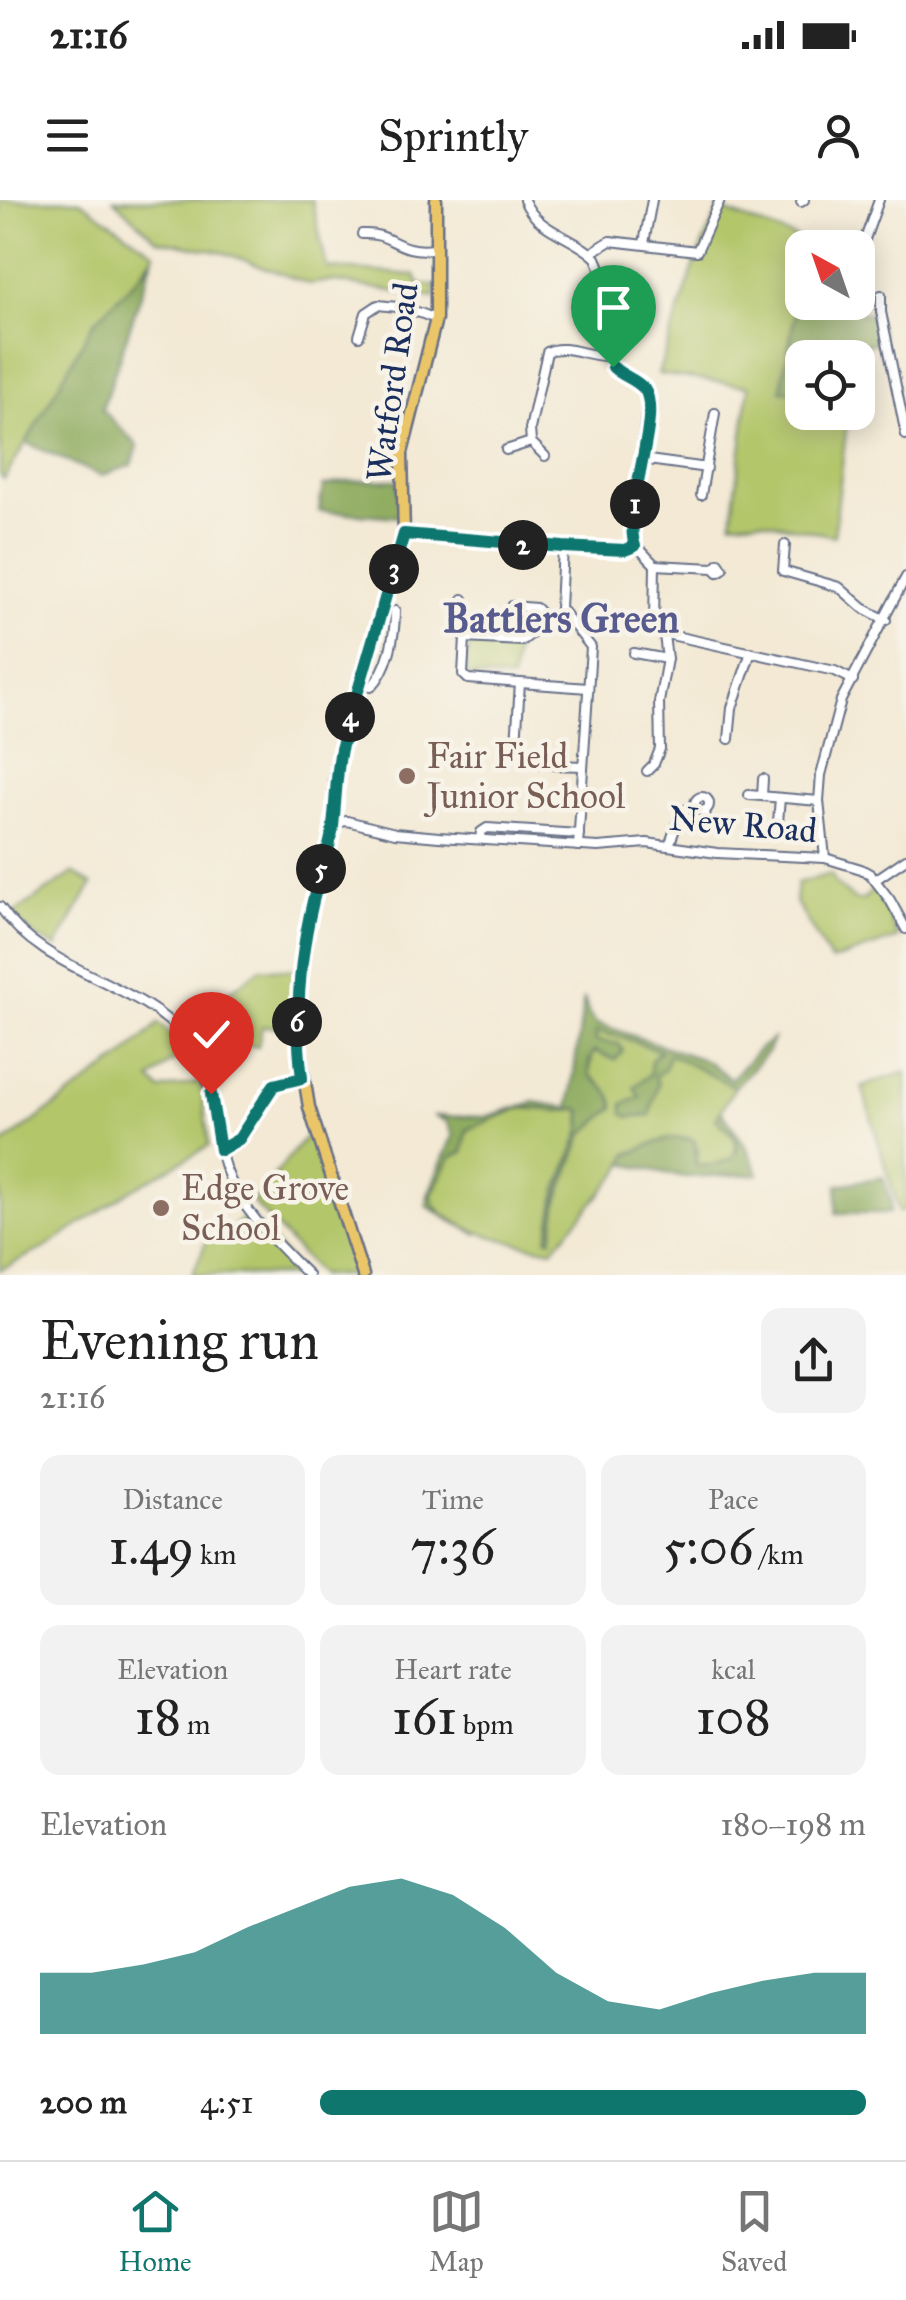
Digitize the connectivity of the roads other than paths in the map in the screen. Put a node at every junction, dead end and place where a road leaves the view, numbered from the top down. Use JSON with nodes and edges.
{"nodes":[{"id":1,"x":436,"y":200,"type":"edge"},
{"id":2,"x":524,"y":200,"type":"edge"},
{"id":3,"x":652,"y":200,"type":"edge"},
{"id":4,"x":720,"y":200,"type":"edge"},
{"id":5,"x":879,"y":200,"type":"edge"},
{"id":6,"x":868,"y":230,"type":"edge"},
{"id":7,"x":362,"y":234,"type":"dead end"},
{"id":8,"x":644,"y":243,"type":"junction"},
{"id":9,"x":434,"y":250,"type":"junction"},
{"id":10,"x":592,"y":253,"type":"junction"},
{"id":11,"x":882,"y":295,"type":"dead end"},
{"id":12,"x":436,"y":318,"type":"junction"},
{"id":13,"x":360,"y":336,"type":"dead end"},
{"id":14,"x":608,"y":356,"type":"junction"},
{"id":15,"x":715,"y":414,"type":"dead end"},
{"id":16,"x":906,"y":434,"type":"edge"},
{"id":17,"x":531,"y":442,"type":"junction"},
{"id":18,"x":506,"y":450,"type":"dead end"},
{"id":19,"x":545,"y":456,"type":"dead end"},
{"id":20,"x":642,"y":459,"type":"junction"},
{"id":21,"x":706,"y":468,"type":"junction"},
{"id":22,"x":701,"y":495,"type":"dead end"},
{"id":23,"x":404,"y":534,"type":"junction"},
{"id":24,"x":785,"y":544,"type":"dead end"},
{"id":25,"x":635,"y":546,"type":"junction"},
{"id":26,"x":563,"y":547,"type":"junction"},
{"id":27,"x":654,"y":565,"type":"junction"},
{"id":28,"x":714,"y":568,"type":"dead end"},
{"id":29,"x":906,"y":577,"type":"edge"},
{"id":30,"x":463,"y":599,"type":"dead end"},
{"id":31,"x":512,"y":606,"type":"dead end"},
{"id":32,"x":395,"y":611,"type":"dead end"},
{"id":33,"x":561,"y":611,"type":"junction"},
{"id":34,"x":547,"y":620,"type":"junction"},
{"id":35,"x":886,"y":620,"type":"junction"},
{"id":36,"x":664,"y":635,"type":"junction"},
{"id":37,"x":466,"y":638,"type":"junction"},
{"id":38,"x":751,"y":652,"type":"junction"},
{"id":39,"x":634,"y":653,"type":"dead end"},
{"id":40,"x":668,"y":659,"type":"junction"},
{"id":41,"x":853,"y":680,"type":"junction"},
{"id":42,"x":520,"y":683,"type":"junction"},
{"id":43,"x":361,"y":685,"type":"junction"},
{"id":44,"x":588,"y":688,"type":"junction"},
{"id":45,"x":730,"y":739,"type":"dead end"},
{"id":46,"x":583,"y":766,"type":"junction"},
{"id":47,"x":647,"y":771,"type":"dead end"},
{"id":48,"x":763,"y":779,"type":"dead end"},
{"id":49,"x":748,"y":795,"type":"dead end"},
{"id":50,"x":762,"y":796,"type":"junction"},
{"id":51,"x":780,"y":798,"type":"junction"},
{"id":52,"x":819,"y":800,"type":"junction"},
{"id":53,"x":334,"y":823,"type":"junction"},
{"id":54,"x":706,"y":827,"type":"dead end"},
{"id":55,"x":578,"y":834,"type":"junction"},
{"id":56,"x":777,"y":834,"type":"dead end"},
{"id":57,"x":480,"y":839,"type":"junction"},
{"id":58,"x":578,"y":846,"type":"junction"},
{"id":59,"x":669,"y":846,"type":"junction"},
{"id":60,"x":825,"y":858,"type":"junction"},
{"id":61,"x":906,"y":860,"type":"edge"},
{"id":62,"x":876,"y":880,"type":"junction"},
{"id":63,"x":0,"y":907,"type":"edge"},
{"id":64,"x":906,"y":929,"type":"edge"},
{"id":65,"x":302,"y":1078,"type":"junction"},
{"id":66,"x":220,"y":1150,"type":"junction"},
{"id":67,"x":308,"y":1275,"type":"edge"},
{"id":68,"x":363,"y":1275,"type":"edge"}],
"edges":[{"from":1,"to":9,"type":"main road","name":"Watford Road"},
{"from":2,"to":10,"type":"street"},
{"from":3,"to":8,"type":"street"},
{"from":4,"to":8,"type":"street"},
{"from":5,"to":6,"type":"street"},
{"from":7,"to":9,"type":"street"},
{"from":8,"to":10,"type":"street"},
{"from":9,"to":12,"type":"main road","name":"Watford Road"},
{"from":10,"to":14,"type":"street"},
{"from":11,"to":16,"type":"street"},
{"from":12,"to":13,"type":"street"},
{"from":12,"to":23,"type":"main road","name":"Watford Road"},
{"from":14,"to":17,"type":"street"},
{"from":14,"to":20,"type":"street"},
{"from":15,"to":21,"type":"street"},
{"from":17,"to":18,"type":"street"},
{"from":17,"to":19,"type":"street"},
{"from":20,"to":21,"type":"street"},
{"from":20,"to":25,"type":"street"},
{"from":21,"to":22,"type":"street"},
{"from":23,"to":26,"type":"street"},
{"from":23,"to":43,"type":"main road","name":"Watford Road"},
{"from":24,"to":35,"type":"street"},
{"from":25,"to":26,"type":"street"},
{"from":25,"to":27,"type":"street"},
{"from":26,"to":33,"type":"street"},
{"from":27,"to":28,"type":"street"},
{"from":27,"to":36,"type":"street"},
{"from":29,"to":35,"type":"street"},
{"from":30,"to":37,"type":"street"},
{"from":31,"to":34,"type":"street"},
{"from":32,"to":43,"type":"street","name":"Watford Road"},
{"from":33,"to":34,"type":"street"},
{"from":33,"to":44,"type":"street"},
{"from":34,"to":37,"type":"street"},
{"from":35,"to":41,"type":"street"},
{"from":36,"to":38,"type":"street"},
{"from":36,"to":40,"type":"street"},
{"from":37,"to":42,"type":"street"},
{"from":38,"to":41,"type":"street"},
{"from":38,"to":45,"type":"street"},
{"from":39,"to":40,"type":"street"},
{"from":40,"to":47,"type":"street"},
{"from":41,"to":52,"type":"street"},
{"from":42,"to":44,"type":"street"},
{"from":42,"to":46,"type":"street"},
{"from":43,"to":53,"type":"main road","name":"Watford Road"},
{"from":44,"to":46,"type":"street"},
{"from":46,"to":55,"type":"street"},
{"from":48,"to":50,"type":"street"},
{"from":49,"to":50,"type":"street"},
{"from":50,"to":51,"type":"street"},
{"from":51,"to":52,"type":"street"},
{"from":51,"to":56,"type":"street"},
{"from":52,"to":60,"type":"street"},
{"from":53,"to":57,"type":"street","name":"New Road"},
{"from":53,"to":65,"type":"main road","name":"Watford Road"},
{"from":54,"to":59,"type":"street"},
{"from":55,"to":57,"type":"street","name":"New Road"},
{"from":55,"to":58,"type":"street"},
{"from":57,"to":58,"type":"street","name":"New Road"},
{"from":58,"to":59,"type":"street","name":"New Road"},
{"from":59,"to":60,"type":"street","name":"New Road"},
{"from":60,"to":62,"type":"street","name":"New Road"},
{"from":61,"to":62,"type":"street"},
{"from":62,"to":64,"type":"street"},
{"from":63,"to":66,"type":"street"},
{"from":65,"to":66,"type":"street"},
{"from":65,"to":68,"type":"main road","name":"Watford Road"},
{"from":66,"to":67,"type":"street"}]}
